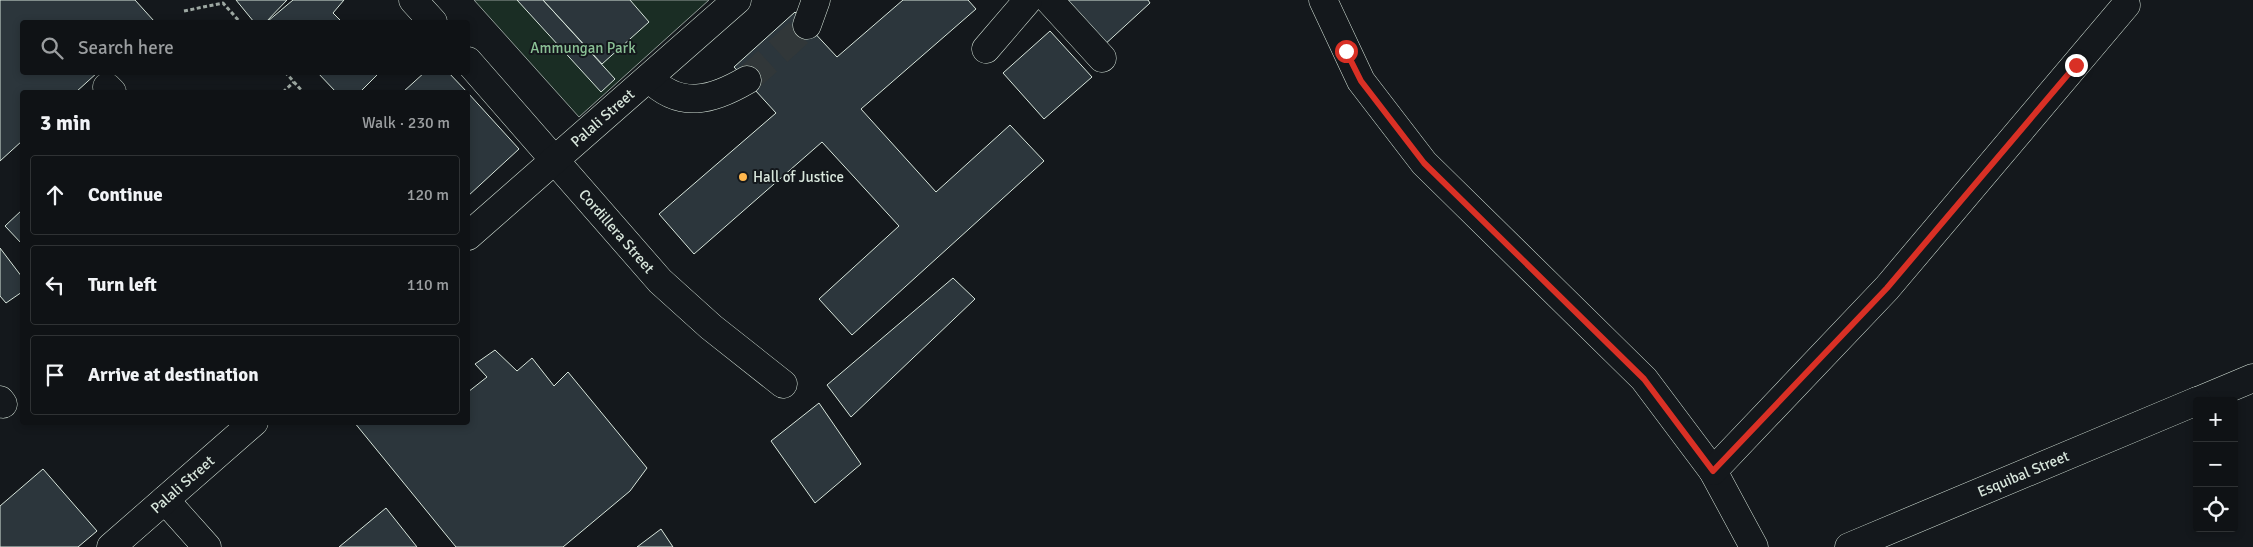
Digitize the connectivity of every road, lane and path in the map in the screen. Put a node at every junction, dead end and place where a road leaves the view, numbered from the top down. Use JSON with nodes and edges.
{"nodes":[{"id":1,"x":413,"y":0,"type":"edge"},
{"id":2,"x":737,"y":0,"type":"edge"},
{"id":3,"x":816,"y":0,"type":"edge"},
{"id":4,"x":1028,"y":0,"type":"edge"},
{"id":5,"x":1049,"y":0,"type":"edge"},
{"id":6,"x":1323,"y":0,"type":"edge"},
{"id":7,"x":2126,"y":5,"type":"dead end"},
{"id":8,"x":184,"y":12,"type":"dead end"},
{"id":9,"x":238,"y":20,"type":"edge"},
{"id":10,"x":431,"y":20,"type":"edge"},
{"id":11,"x":807,"y":25,"type":"tunnel mouth"},
{"id":12,"x":986,"y":49,"type":"dead end"},
{"id":13,"x":1102,"y":58,"type":"dead end"},
{"id":14,"x":470,"y":63,"type":"edge"},
{"id":15,"x":288,"y":75,"type":"edge"},
{"id":16,"x":649,"y":78,"type":"junction"},
{"id":17,"x":747,"y":80,"type":"tunnel mouth"},
{"id":18,"x":294,"y":82,"type":"junction"},
{"id":19,"x":285,"y":90,"type":"edge"},
{"id":20,"x":301,"y":90,"type":"edge"},
{"id":21,"x":556,"y":159,"type":"junction"},
{"id":22,"x":470,"y":234,"type":"edge"},
{"id":23,"x":2253,"y":378,"type":"edge"},
{"id":24,"x":783,"y":384,"type":"dead end"},
{"id":25,"x":2208,"y":397,"type":"edge"},
{"id":26,"x":2193,"y":403,"type":"edge"},
{"id":27,"x":251,"y":425,"type":"edge"},
{"id":28,"x":1713,"y":471,"type":"junction"},
{"id":29,"x":165,"y":500,"type":"junction"},
{"id":30,"x":111,"y":547,"type":"edge"},
{"id":31,"x":207,"y":547,"type":"edge"},
{"id":32,"x":1754,"y":547,"type":"edge"},
{"id":33,"x":1849,"y":547,"type":"edge"}],
"edges":[{"from":1,"to":10,"type":"street"},
{"from":2,"to":16,"type":"street","name":"Palali Street"},
{"from":3,"to":11,"type":"street"},
{"from":4,"to":12,"type":"street"},
{"from":5,"to":13,"type":"street"},
{"from":6,"to":28,"type":"street"},
{"from":7,"to":28,"type":"street"},
{"from":8,"to":9,"type":"path"},
{"from":14,"to":21,"type":"street","name":"Cordillera Street"},
{"from":15,"to":18,"type":"path"},
{"from":16,"to":17,"type":"street"},
{"from":16,"to":21,"type":"street","name":"Palali Street"},
{"from":18,"to":19,"type":"path"},
{"from":18,"to":20,"type":"path"},
{"from":21,"to":22,"type":"street","name":"Palali Street"},
{"from":21,"to":24,"type":"street","name":"Cordillera Street"},
{"from":23,"to":25,"type":"street","name":"Esquibal Street"},
{"from":26,"to":33,"type":"street","name":"Esquibal Street"},
{"from":27,"to":29,"type":"street","name":"Palali Street"},
{"from":28,"to":32,"type":"street"},
{"from":29,"to":30,"type":"street","name":"Palali Street"},
{"from":29,"to":31,"type":"street"}]}
